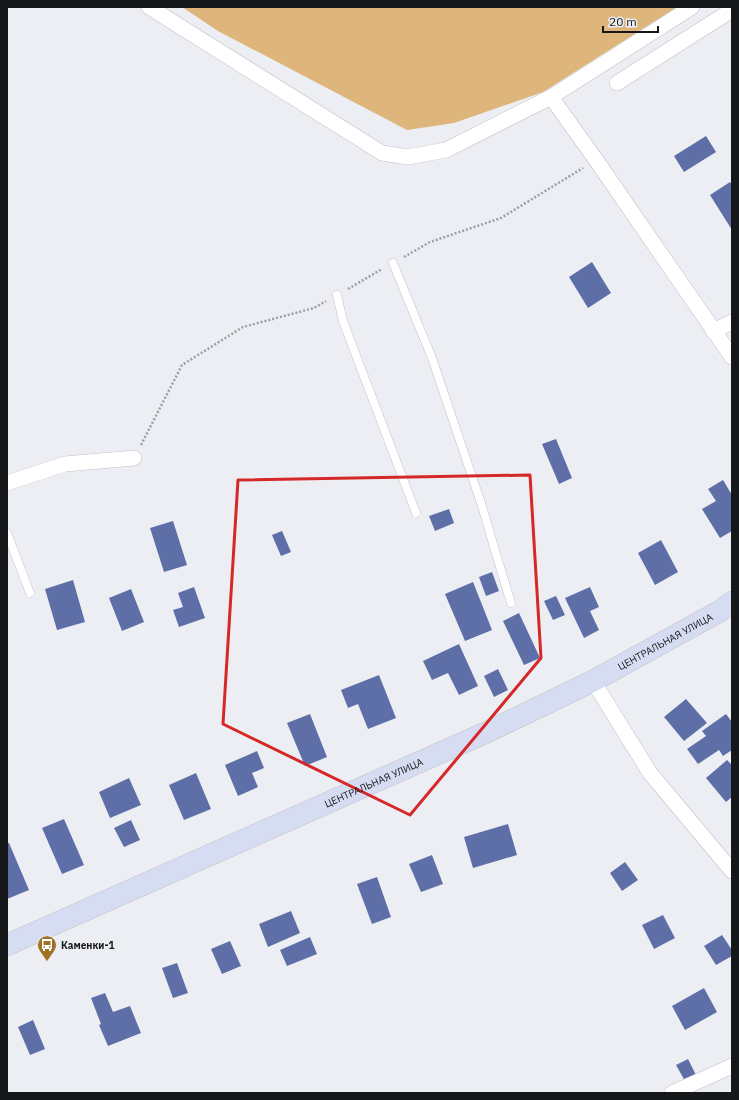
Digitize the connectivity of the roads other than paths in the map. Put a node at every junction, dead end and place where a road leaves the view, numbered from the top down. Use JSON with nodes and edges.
{"nodes":[{"id":1,"x":149,"y":7,"type":"edge"},
{"id":2,"x":692,"y":7,"type":"edge"},
{"id":3,"x":732,"y":10,"type":"edge"},
{"id":4,"x":617,"y":83,"type":"dead end"},
{"id":5,"x":551,"y":97,"type":"junction"},
{"id":6,"x":393,"y":263,"type":"dead end"},
{"id":7,"x":337,"y":295,"type":"dead end"},
{"id":8,"x":732,"y":322,"type":"edge"},
{"id":9,"x":713,"y":331,"type":"junction"},
{"id":10,"x":732,"y":357,"type":"edge"},
{"id":11,"x":134,"y":458,"type":"dead end"},
{"id":12,"x":7,"y":483,"type":"edge"},
{"id":13,"x":416,"y":513,"type":"dead end"},
{"id":14,"x":7,"y":533,"type":"edge"},
{"id":15,"x":30,"y":593,"type":"dead end"},
{"id":16,"x":511,"y":602,"type":"dead end"},
{"id":17,"x":732,"y":602,"type":"edge"},
{"id":18,"x":593,"y":681,"type":"junction"},
{"id":19,"x":732,"y":871,"type":"edge"},
{"id":20,"x":7,"y":945,"type":"edge"},
{"id":21,"x":732,"y":1066,"type":"edge"},
{"id":22,"x":672,"y":1093,"type":"edge"}],
"edges":[{"from":1,"to":5,"type":"street"},
{"from":2,"to":5,"type":"street"},
{"from":3,"to":4,"type":"street"},
{"from":5,"to":9,"type":"street"},
{"from":6,"to":16,"type":"lane"},
{"from":7,"to":13,"type":"lane"},
{"from":8,"to":9,"type":"street"},
{"from":9,"to":10,"type":"street"},
{"from":11,"to":12,"type":"street"},
{"from":14,"to":15,"type":"lane"},
{"from":17,"to":18,"type":"main road","name":"ЦЕНТРАЛЬНАЯ УЛИЦА"},
{"from":18,"to":19,"type":"street"},
{"from":18,"to":20,"type":"main road","name":"ЦЕНТРАЛЬНАЯ УЛИЦА"},
{"from":21,"to":22,"type":"street"}]}
